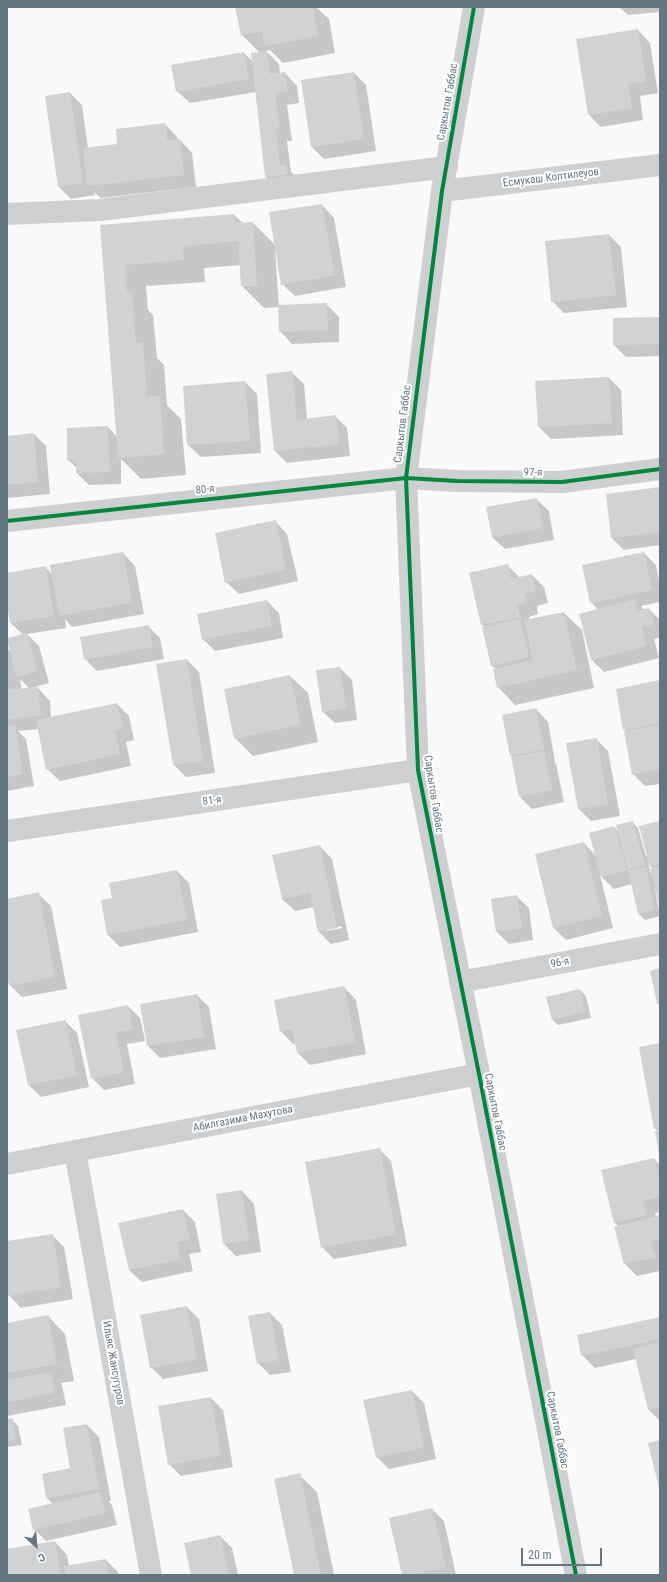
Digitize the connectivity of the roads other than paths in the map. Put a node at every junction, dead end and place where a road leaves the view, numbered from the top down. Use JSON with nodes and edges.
{"nodes":[{"id":1,"x":474,"y":7,"type":"edge"},
{"id":2,"x":660,"y":165,"type":"edge"},
{"id":3,"x":447,"y":167,"type":"junction"},
{"id":4,"x":442,"y":191,"type":"junction"},
{"id":5,"x":7,"y":214,"type":"edge"},
{"id":6,"x":660,"y":469,"type":"edge"},
{"id":7,"x":406,"y":478,"type":"junction"},
{"id":8,"x":7,"y":521,"type":"edge"},
{"id":9,"x":418,"y":770,"type":"junction"},
{"id":10,"x":7,"y":831,"type":"edge"},
{"id":11,"x":660,"y":944,"type":"edge"},
{"id":12,"x":460,"y":982,"type":"junction"},
{"id":13,"x":479,"y":1074,"type":"junction"},
{"id":14,"x":75,"y":1151,"type":"junction"},
{"id":15,"x":7,"y":1164,"type":"edge"},
{"id":16,"x":572,"y":1574,"type":"edge"},
{"id":17,"x":151,"y":1575,"type":"edge"}],
"edges":[{"from":1,"to":3,"type":"street","name":"Саркытов Габбас"},
{"from":2,"to":4,"type":"street","name":"Есмукаш Коптилеуов"},
{"from":3,"to":4,"type":"street","name":"Саркытов Габбас"},
{"from":3,"to":5,"type":"street"},
{"from":4,"to":7,"type":"street","name":"Саркытов Габбас"},
{"from":6,"to":7,"type":"street","name":"97-я"},
{"from":7,"to":8,"type":"street","name":"80-я"},
{"from":7,"to":9,"type":"street","name":"Саркытов Габбас"},
{"from":9,"to":10,"type":"street","name":"81-я"},
{"from":9,"to":12,"type":"street","name":"Саркытов Габбас"},
{"from":11,"to":12,"type":"street","name":"96-я"},
{"from":12,"to":13,"type":"street","name":"Саркытов Габбас"},
{"from":13,"to":14,"type":"street","name":"Абилгазима Махутова"},
{"from":13,"to":16,"type":"street","name":"Саркытов Габбас"},
{"from":14,"to":15,"type":"street","name":"Абилгазима Махутова"},
{"from":14,"to":17,"type":"street","name":"Ильяс Жансугуров"}]}
